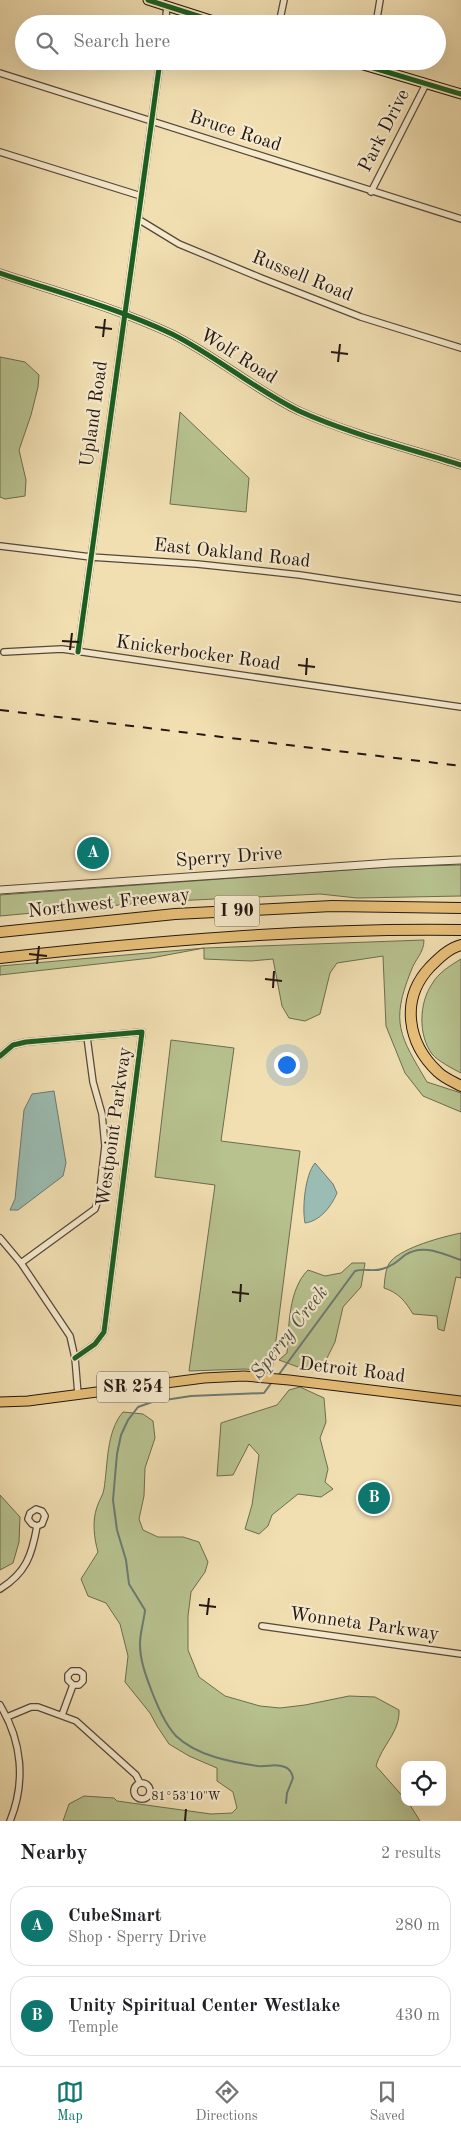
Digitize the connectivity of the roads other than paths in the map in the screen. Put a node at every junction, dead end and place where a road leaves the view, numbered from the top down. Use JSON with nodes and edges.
{"nodes":[{"id":1,"x":148,"y":0,"type":"edge"},
{"id":2,"x":284,"y":0,"type":"edge"},
{"id":3,"x":380,"y":0,"type":"edge"},
{"id":4,"x":168,"y":7,"type":"junction"},
{"id":5,"x":167,"y":15,"type":"edge"},
{"id":6,"x":194,"y":15,"type":"edge"},
{"id":7,"x":281,"y":15,"type":"edge"},
{"id":8,"x":378,"y":15,"type":"edge"},
{"id":9,"x":159,"y":70,"type":"edge"},
{"id":10,"x":387,"y":70,"type":"edge"},
{"id":11,"x":0,"y":73,"type":"edge"},
{"id":12,"x":426,"y":84,"type":"junction"},
{"id":13,"x":461,"y":94,"type":"edge"},
{"id":14,"x":151,"y":121,"type":"junction"},
{"id":15,"x":0,"y":152,"type":"edge"},
{"id":16,"x":371,"y":192,"type":"junction"},
{"id":17,"x":140,"y":196,"type":"junction"},
{"id":18,"x":138,"y":219,"type":"junction"},
{"id":19,"x":461,"y":219,"type":"edge"},
{"id":20,"x":0,"y":273,"type":"edge"},
{"id":21,"x":125,"y":314,"type":"junction"},
{"id":22,"x":461,"y":348,"type":"edge"},
{"id":23,"x":461,"y":465,"type":"edge"},
{"id":24,"x":0,"y":546,"type":"edge"},
{"id":25,"x":91,"y":557,"type":"junction"},
{"id":26,"x":461,"y":599,"type":"edge"},
{"id":27,"x":4,"y":652,"type":"dead end"},
{"id":28,"x":78,"y":652,"type":"junction"},
{"id":29,"x":461,"y":707,"type":"edge"},
{"id":30,"x":461,"y":860,"type":"edge"},
{"id":31,"x":0,"y":890,"type":"edge"},
{"id":32,"x":461,"y":908,"type":"edge"},
{"id":33,"x":461,"y":930,"type":"edge"},
{"id":34,"x":0,"y":932,"type":"edge"},
{"id":35,"x":461,"y":945,"type":"edge"},
{"id":36,"x":0,"y":958,"type":"edge"},
{"id":37,"x":87,"y":1037,"type":"junction"},
{"id":38,"x":0,"y":1056,"type":"edge"},
{"id":39,"x":461,"y":1086,"type":"edge"},
{"id":40,"x":0,"y":1238,"type":"edge"},
{"id":41,"x":21,"y":1264,"type":"junction"},
{"id":42,"x":75,"y":1358,"type":"junction"},
{"id":43,"x":78,"y":1394,"type":"junction"},
{"id":44,"x":461,"y":1401,"type":"edge"},
{"id":45,"x":0,"y":1402,"type":"edge"},
{"id":46,"x":37,"y":1526,"type":"dead end"},
{"id":47,"x":0,"y":1589,"type":"edge"},
{"id":48,"x":262,"y":1626,"type":"dead end"},
{"id":49,"x":461,"y":1654,"type":"edge"},
{"id":50,"x":73,"y":1685,"type":"dead end"},
{"id":51,"x":0,"y":1705,"type":"edge"},
{"id":52,"x":62,"y":1715,"type":"junction"},
{"id":53,"x":7,"y":1717,"type":"junction"},
{"id":54,"x":140,"y":1783,"type":"dead end"},
{"id":55,"x":10,"y":1821,"type":"edge"}],
"edges":[{"from":1,"to":4,"type":"main road"},
{"from":2,"to":7,"type":"street"},
{"from":3,"to":8,"type":"street"},
{"from":4,"to":5,"type":"street"},
{"from":4,"to":6,"type":"main road"},
{"from":9,"to":14,"type":"street","name":"Upland Road"},
{"from":10,"to":12,"type":"main road"},
{"from":11,"to":14,"type":"street","name":"Bruce Road"},
{"from":12,"to":13,"type":"main road"},
{"from":12,"to":16,"type":"street","name":"Park Drive"},
{"from":14,"to":16,"type":"street","name":"Bruce Road"},
{"from":14,"to":17,"type":"street","name":"Upland Road"},
{"from":15,"to":17,"type":"street"},
{"from":16,"to":19,"type":"street","name":"Bruce Road"},
{"from":17,"to":18,"type":"street","name":"Upland Road"},
{"from":18,"to":21,"type":"street","name":"Upland Road"},
{"from":18,"to":22,"type":"street","name":"Russell Road"},
{"from":20,"to":21,"type":"street","name":"Wolf Road"},
{"from":21,"to":23,"type":"street","name":"Wolf Road"},
{"from":21,"to":25,"type":"street","name":"Upland Road"},
{"from":24,"to":25,"type":"street","name":"East Oakland Road"},
{"from":25,"to":26,"type":"street","name":"East Oakland Road"},
{"from":25,"to":28,"type":"street","name":"Upland Road"},
{"from":27,"to":28,"type":"street","name":"Knickerbocker Road"},
{"from":28,"to":29,"type":"street","name":"Knickerbocker Road"},
{"from":30,"to":31,"type":"street","name":"Sperry Drive"},
{"from":32,"to":34,"type":"highway","name":"Northwest Freeway","number":"I 90"},
{"from":33,"to":36,"type":"highway","number":"I 90"},
{"from":35,"to":39,"type":"highway"},
{"from":37,"to":38,"type":"street","name":"Westpoint Parkway"},
{"from":37,"to":41,"type":"street"},
{"from":37,"to":42,"type":"street","name":"Westpoint Parkway"},
{"from":40,"to":41,"type":"street"},
{"from":41,"to":42,"type":"street"},
{"from":42,"to":43,"type":"street"},
{"from":43,"to":44,"type":"main road","name":"Detroit Road","number":"SR 254"},
{"from":43,"to":45,"type":"main road","name":"Detroit Road","number":"SR 254"},
{"from":46,"to":47,"type":"street"},
{"from":48,"to":49,"type":"street","name":"Wonneta Parkway"},
{"from":50,"to":52,"type":"street"},
{"from":51,"to":53,"type":"street"},
{"from":52,"to":53,"type":"street"},
{"from":52,"to":54,"type":"street"},
{"from":53,"to":55,"type":"street"}]}
